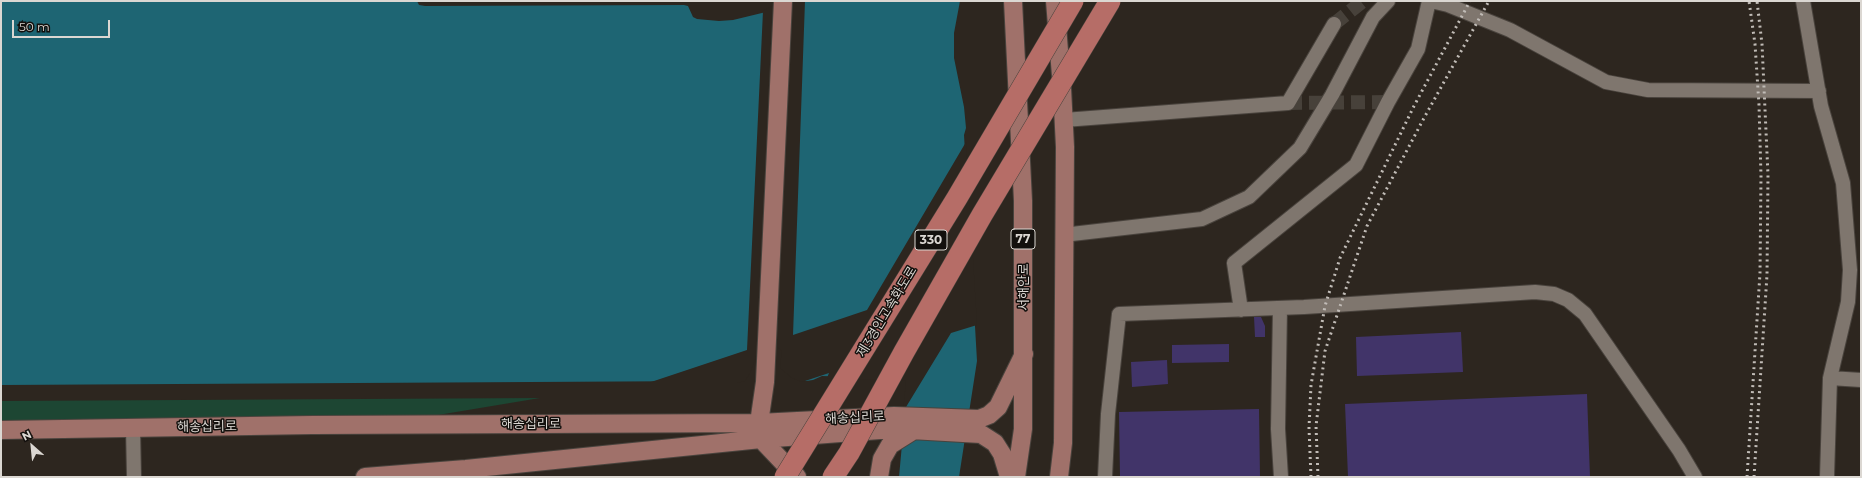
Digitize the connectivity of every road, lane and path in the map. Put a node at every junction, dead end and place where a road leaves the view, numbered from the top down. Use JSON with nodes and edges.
{"nodes":[{"id":1,"x":783,"y":1,"type":"edge"},
{"id":2,"x":1013,"y":1,"type":"edge"},
{"id":3,"x":1055,"y":1,"type":"edge"},
{"id":4,"x":1073,"y":1,"type":"edge"},
{"id":5,"x":1110,"y":1,"type":"edge"},
{"id":6,"x":1388,"y":1,"type":"edge"},
{"id":7,"x":1803,"y":1,"type":"edge"},
{"id":8,"x":1433,"y":2,"type":"edge"},
{"id":9,"x":1334,"y":24,"type":"tunnel mouth"},
{"id":10,"x":1819,"y":91,"type":"junction"},
{"id":11,"x":1064,"y":120,"type":"junction"},
{"id":12,"x":1063,"y":235,"type":"junction"},
{"id":13,"x":1280,"y":308,"type":"junction"},
{"id":14,"x":1241,"y":310,"type":"junction"},
{"id":15,"x":1024,"y":354,"type":"junction"},
{"id":16,"x":1830,"y":378,"type":"junction"},
{"id":17,"x":1861,"y":380,"type":"edge"},
{"id":18,"x":133,"y":428,"type":"junction"},
{"id":19,"x":1,"y":430,"type":"edge"},
{"id":20,"x":914,"y":430,"type":"junction"},
{"id":21,"x":760,"y":431,"type":"junction"},
{"id":22,"x":134,"y":477,"type":"edge"},
{"id":23,"x":365,"y":477,"type":"edge"},
{"id":24,"x":785,"y":477,"type":"edge"},
{"id":25,"x":797,"y":477,"type":"edge"},
{"id":26,"x":833,"y":477,"type":"edge"},
{"id":27,"x":880,"y":477,"type":"edge"},
{"id":28,"x":1009,"y":477,"type":"edge"},
{"id":29,"x":1016,"y":477,"type":"edge"},
{"id":30,"x":1059,"y":477,"type":"edge"},
{"id":31,"x":1105,"y":477,"type":"edge"},
{"id":32,"x":1281,"y":477,"type":"edge"},
{"id":33,"x":1695,"y":477,"type":"edge"},
{"id":34,"x":1827,"y":477,"type":"edge"}],
"edges":[{"from":1,"to":21,"type":"main road"},
{"from":2,"to":15,"type":"main road","name":"서해안로","number":"77"},
{"from":3,"to":11,"type":"main road"},
{"from":4,"to":24,"type":"highway","name":"제3경인고속화도로","number":"330","bridge":true},
{"from":5,"to":26,"type":"highway","number":"330","bridge":true},
{"from":6,"to":12,"type":"street"},
{"from":7,"to":10,"type":"street"},
{"from":8,"to":10,"type":"street"},
{"from":8,"to":14,"type":"street"},
{"from":9,"to":11,"type":"street"},
{"from":10,"to":16,"type":"street"},
{"from":11,"to":12,"type":"main road"},
{"from":12,"to":30,"type":"main road"},
{"from":13,"to":14,"type":"street"},
{"from":13,"to":32,"type":"street"},
{"from":13,"to":33,"type":"street"},
{"from":14,"to":31,"type":"street"},
{"from":15,"to":21,"type":"main road","name":"해송십리로"},
{"from":15,"to":29,"type":"main road","name":"서해안로","number":"77"},
{"from":16,"to":17,"type":"street"},
{"from":16,"to":34,"type":"street"},
{"from":18,"to":19,"type":"main road","name":"해송십리로"},
{"from":18,"to":21,"type":"main road","name":"해송십리로"},
{"from":18,"to":22,"type":"street"},
{"from":20,"to":21,"type":"main road","name":"해송십리로"},
{"from":20,"to":27,"type":"main road"},
{"from":20,"to":28,"type":"main road","name":"해송십리로"},
{"from":21,"to":23,"type":"main road","name":"해송십리로"},
{"from":21,"to":25,"type":"main road"}]}
